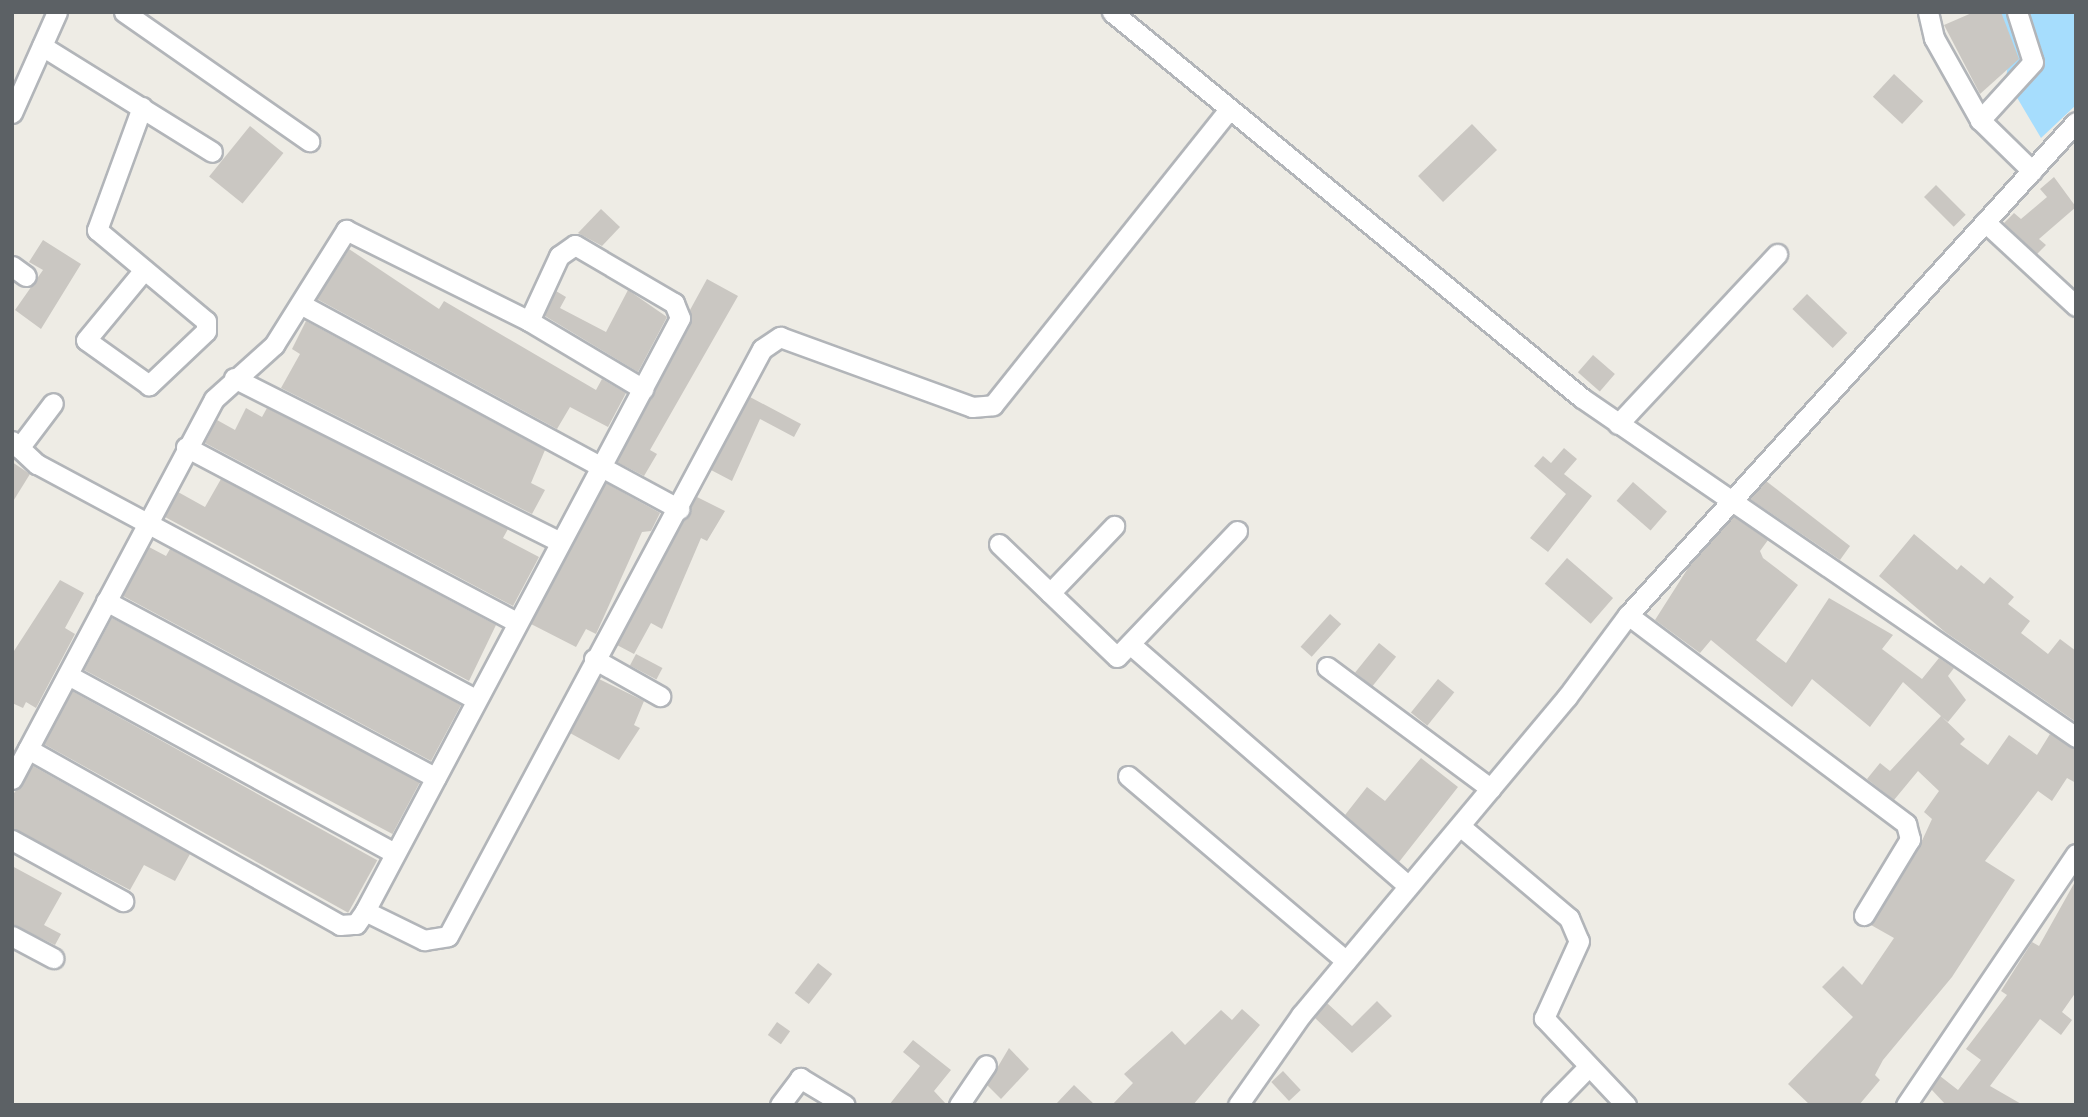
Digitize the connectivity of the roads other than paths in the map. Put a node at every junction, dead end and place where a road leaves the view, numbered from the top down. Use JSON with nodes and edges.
{"nodes":[{"id":1,"x":57,"y":12,"type":"edge"},
{"id":2,"x":124,"y":12,"type":"edge"},
{"id":3,"x":1112,"y":12,"type":"edge"},
{"id":4,"x":1928,"y":12,"type":"edge"},
{"id":5,"x":2017,"y":12,"type":"edge"},
{"id":6,"x":42,"y":46,"type":"junction"},
{"id":7,"x":142,"y":107,"type":"junction"},
{"id":8,"x":1228,"y":111,"type":"junction"},
{"id":9,"x":12,"y":113,"type":"edge"},
{"id":10,"x":1980,"y":120,"type":"junction"},
{"id":11,"x":2076,"y":122,"type":"edge"},
{"id":12,"x":309,"y":141,"type":"dead end"},
{"id":13,"x":212,"y":152,"type":"dead end"},
{"id":14,"x":2032,"y":171,"type":"junction"},
{"id":15,"x":1985,"y":222,"type":"junction"},
{"id":16,"x":1777,"y":254,"type":"dead end"},
{"id":17,"x":144,"y":270,"type":"junction"},
{"id":18,"x":302,"y":305,"type":"junction"},
{"id":19,"x":2076,"y":306,"type":"edge"},
{"id":20,"x":529,"y":321,"type":"junction"},
{"id":21,"x":234,"y":378,"type":"junction"},
{"id":22,"x":643,"y":388,"type":"junction"},
{"id":23,"x":53,"y":403,"type":"dead end"},
{"id":24,"x":1618,"y":425,"type":"junction"},
{"id":25,"x":16,"y":444,"type":"edge"},
{"id":26,"x":186,"y":447,"type":"junction"},
{"id":27,"x":602,"y":465,"type":"junction"},
{"id":28,"x":1727,"y":504,"type":"junction"},
{"id":29,"x":679,"y":509,"type":"junction"},
{"id":30,"x":145,"y":520,"type":"junction"},
{"id":31,"x":1114,"y":526,"type":"dead end"},
{"id":32,"x":1237,"y":531,"type":"dead end"},
{"id":33,"x":558,"y":541,"type":"junction"},
{"id":34,"x":999,"y":544,"type":"dead end"},
{"id":35,"x":1050,"y":593,"type":"junction"},
{"id":36,"x":106,"y":601,"type":"junction"},
{"id":37,"x":1628,"y":615,"type":"junction"},
{"id":38,"x":515,"y":621,"type":"junction"},
{"id":39,"x":1130,"y":644,"type":"junction"},
{"id":40,"x":594,"y":659,"type":"junction"},
{"id":41,"x":1327,"y":667,"type":"dead end"},
{"id":42,"x":68,"y":676,"type":"junction"},
{"id":43,"x":660,"y":696,"type":"dead end"},
{"id":44,"x":476,"y":699,"type":"junction"},
{"id":45,"x":2076,"y":737,"type":"edge"},
{"id":46,"x":28,"y":749,"type":"junction"},
{"id":47,"x":1128,"y":776,"type":"dead end"},
{"id":48,"x":436,"y":778,"type":"junction"},
{"id":49,"x":12,"y":779,"type":"edge"},
{"id":50,"x":1491,"y":789,"type":"junction"},
{"id":51,"x":1460,"y":826,"type":"junction"},
{"id":52,"x":12,"y":840,"type":"edge"},
{"id":53,"x":395,"y":853,"type":"junction"},
{"id":54,"x":2076,"y":853,"type":"edge"},
{"id":55,"x":1407,"y":885,"type":"junction"},
{"id":56,"x":123,"y":901,"type":"dead end"},
{"id":57,"x":365,"y":911,"type":"junction"},
{"id":58,"x":1864,"y":915,"type":"dead end"},
{"id":59,"x":12,"y":936,"type":"edge"},
{"id":60,"x":53,"y":958,"type":"dead end"},
{"id":61,"x":1346,"y":961,"type":"junction"},
{"id":62,"x":986,"y":1065,"type":"dead end"},
{"id":63,"x":1589,"y":1066,"type":"junction"},
{"id":64,"x":780,"y":1105,"type":"edge"},
{"id":65,"x":845,"y":1105,"type":"edge"},
{"id":66,"x":959,"y":1105,"type":"edge"},
{"id":67,"x":1238,"y":1105,"type":"edge"},
{"id":68,"x":1551,"y":1105,"type":"edge"},
{"id":69,"x":1626,"y":1105,"type":"edge"},
{"id":70,"x":1906,"y":1105,"type":"edge"}],
"edges":[{"from":1,"to":6,"type":"street"},
{"from":2,"to":12,"type":"street"},
{"from":3,"to":8,"type":"street"},
{"from":4,"to":10,"type":"street"},
{"from":5,"to":10,"type":"street"},
{"from":6,"to":7,"type":"street"},
{"from":6,"to":9,"type":"street"},
{"from":7,"to":13,"type":"street"},
{"from":7,"to":17,"type":"street"},
{"from":8,"to":24,"type":"street"},
{"from":8,"to":29,"type":"street"},
{"from":10,"to":14,"type":"street"},
{"from":11,"to":14,"type":"street"},
{"from":14,"to":15,"type":"street"},
{"from":15,"to":19,"type":"street"},
{"from":15,"to":28,"type":"street"},
{"from":16,"to":24,"type":"street"},
{"from":17,"to":17,"type":"street"},
{"from":18,"to":20,"type":"street"},
{"from":18,"to":21,"type":"street"},
{"from":18,"to":27,"type":"street"},
{"from":20,"to":22,"type":"street"},
{"from":20,"to":22,"type":"street"},
{"from":21,"to":26,"type":"street"},
{"from":21,"to":33,"type":"street"},
{"from":22,"to":27,"type":"street"},
{"from":23,"to":25,"type":"street"},
{"from":24,"to":28,"type":"street"},
{"from":25,"to":30,"type":"street"},
{"from":26,"to":30,"type":"street"},
{"from":26,"to":38,"type":"street"},
{"from":27,"to":29,"type":"street"},
{"from":27,"to":33,"type":"street"},
{"from":28,"to":37,"type":"street"},
{"from":28,"to":45,"type":"street"},
{"from":29,"to":40,"type":"street"},
{"from":30,"to":36,"type":"street"},
{"from":30,"to":44,"type":"street"},
{"from":31,"to":35,"type":"street"},
{"from":32,"to":39,"type":"street"},
{"from":33,"to":38,"type":"street"},
{"from":34,"to":35,"type":"street"},
{"from":35,"to":39,"type":"street"},
{"from":36,"to":42,"type":"street"},
{"from":36,"to":48,"type":"street"},
{"from":37,"to":50,"type":"street"},
{"from":37,"to":58,"type":"street"},
{"from":38,"to":44,"type":"street"},
{"from":39,"to":55,"type":"street"},
{"from":40,"to":43,"type":"street"},
{"from":40,"to":57,"type":"street"},
{"from":41,"to":50,"type":"street"},
{"from":42,"to":46,"type":"street"},
{"from":42,"to":53,"type":"street"},
{"from":44,"to":48,"type":"street"},
{"from":46,"to":49,"type":"street"},
{"from":46,"to":57,"type":"street"},
{"from":47,"to":61,"type":"street"},
{"from":48,"to":53,"type":"street"},
{"from":50,"to":51,"type":"street"},
{"from":51,"to":55,"type":"street"},
{"from":51,"to":63,"type":"street"},
{"from":52,"to":56,"type":"street"},
{"from":53,"to":57,"type":"street"},
{"from":54,"to":70,"type":"street"},
{"from":55,"to":61,"type":"street"},
{"from":59,"to":60,"type":"street"},
{"from":61,"to":67,"type":"street"},
{"from":62,"to":66,"type":"street"},
{"from":63,"to":68,"type":"street"},
{"from":63,"to":69,"type":"street"},
{"from":64,"to":65,"type":"street"}]}
